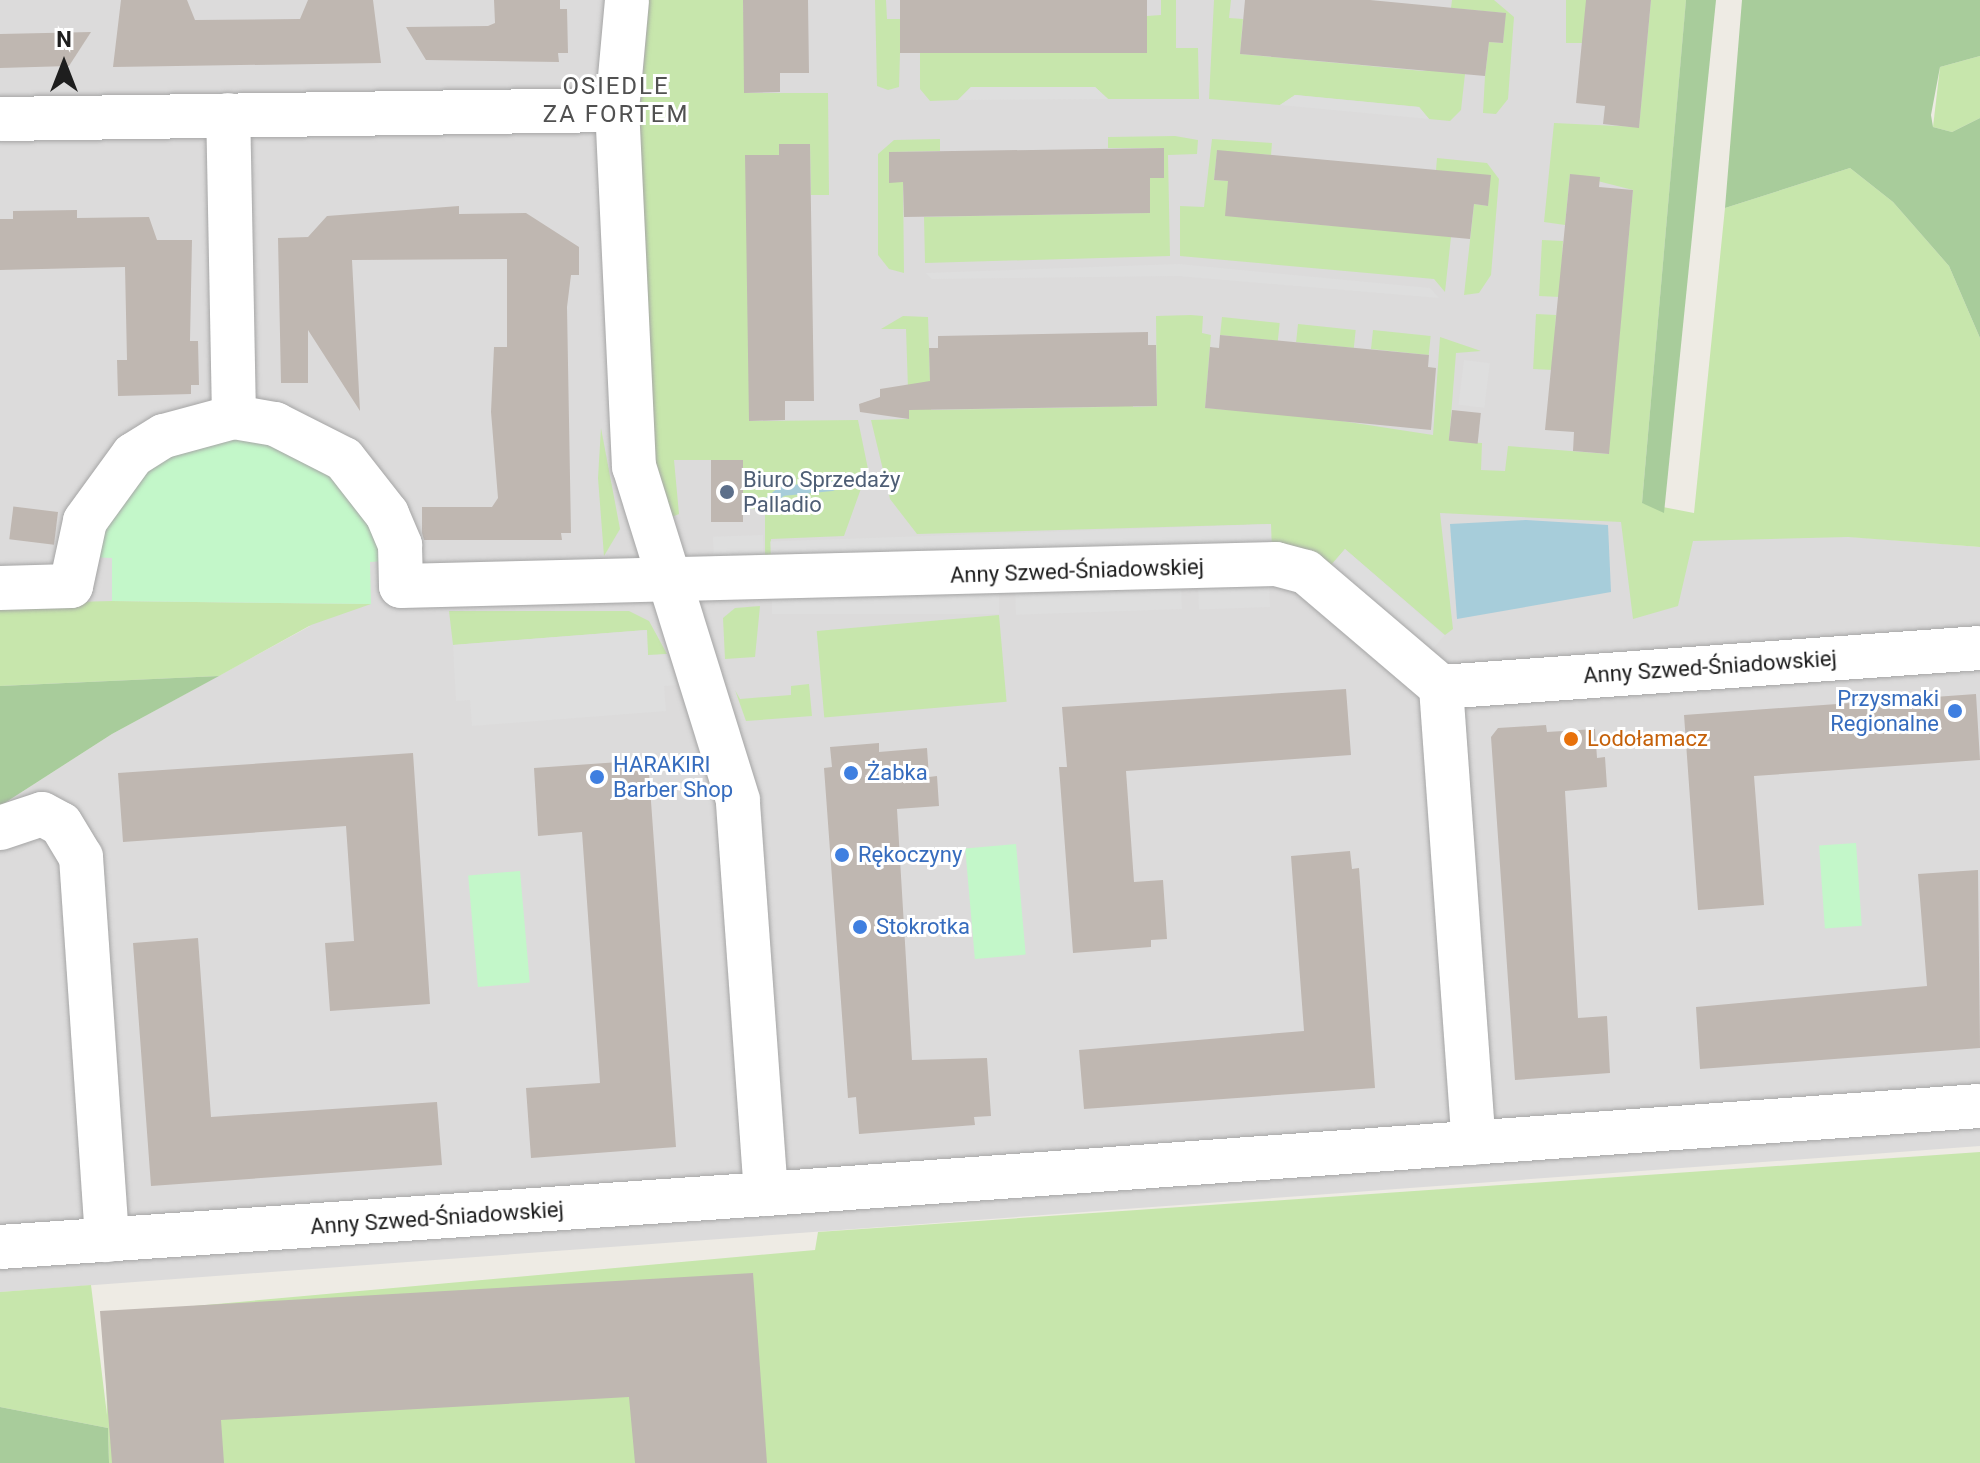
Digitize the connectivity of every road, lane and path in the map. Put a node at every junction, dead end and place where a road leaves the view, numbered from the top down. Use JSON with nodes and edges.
{"nodes":[{"id":1,"x":627,"y":0,"type":"edge"},
{"id":2,"x":617,"y":110,"type":"junction"},
{"id":3,"x":228,"y":115,"type":"junction"},
{"id":4,"x":0,"y":119,"type":"edge"},
{"id":5,"x":234,"y":417,"type":"junction"},
{"id":6,"x":670,"y":582,"type":"junction"},
{"id":7,"x":0,"y":588,"type":"edge"},
{"id":8,"x":1980,"y":648,"type":"edge"},
{"id":9,"x":1441,"y":687,"type":"junction"},
{"id":10,"x":0,"y":828,"type":"edge"},
{"id":11,"x":1980,"y":1106,"type":"edge"},
{"id":12,"x":1474,"y":1143,"type":"junction"},
{"id":13,"x":766,"y":1194,"type":"junction"},
{"id":14,"x":107,"y":1240,"type":"junction"},
{"id":15,"x":0,"y":1247,"type":"edge"}],
"edges":[{"from":1,"to":2,"type":"street"},
{"from":2,"to":3,"type":"street"},
{"from":2,"to":6,"type":"street"},
{"from":3,"to":4,"type":"street"},
{"from":3,"to":5,"type":"street"},
{"from":5,"to":6,"type":"street","name":"Anny Szwed-Śniadowskiej"},
{"from":5,"to":7,"type":"street"},
{"from":6,"to":9,"type":"street","name":"Anny Szwed-Śniadowskiej"},
{"from":6,"to":13,"type":"street"},
{"from":8,"to":9,"type":"street","name":"Anny Szwed-Śniadowskiej"},
{"from":9,"to":12,"type":"street"},
{"from":10,"to":14,"type":"street"},
{"from":11,"to":12,"type":"street","name":"Anny Szwed-Śniadowskiej"},
{"from":12,"to":13,"type":"street","name":"Anny Szwed-Śniadowskiej"},
{"from":13,"to":14,"type":"street","name":"Anny Szwed-Śniadowskiej"},
{"from":14,"to":15,"type":"street","name":"Anny Szwed-Śniadowskiej"}]}
